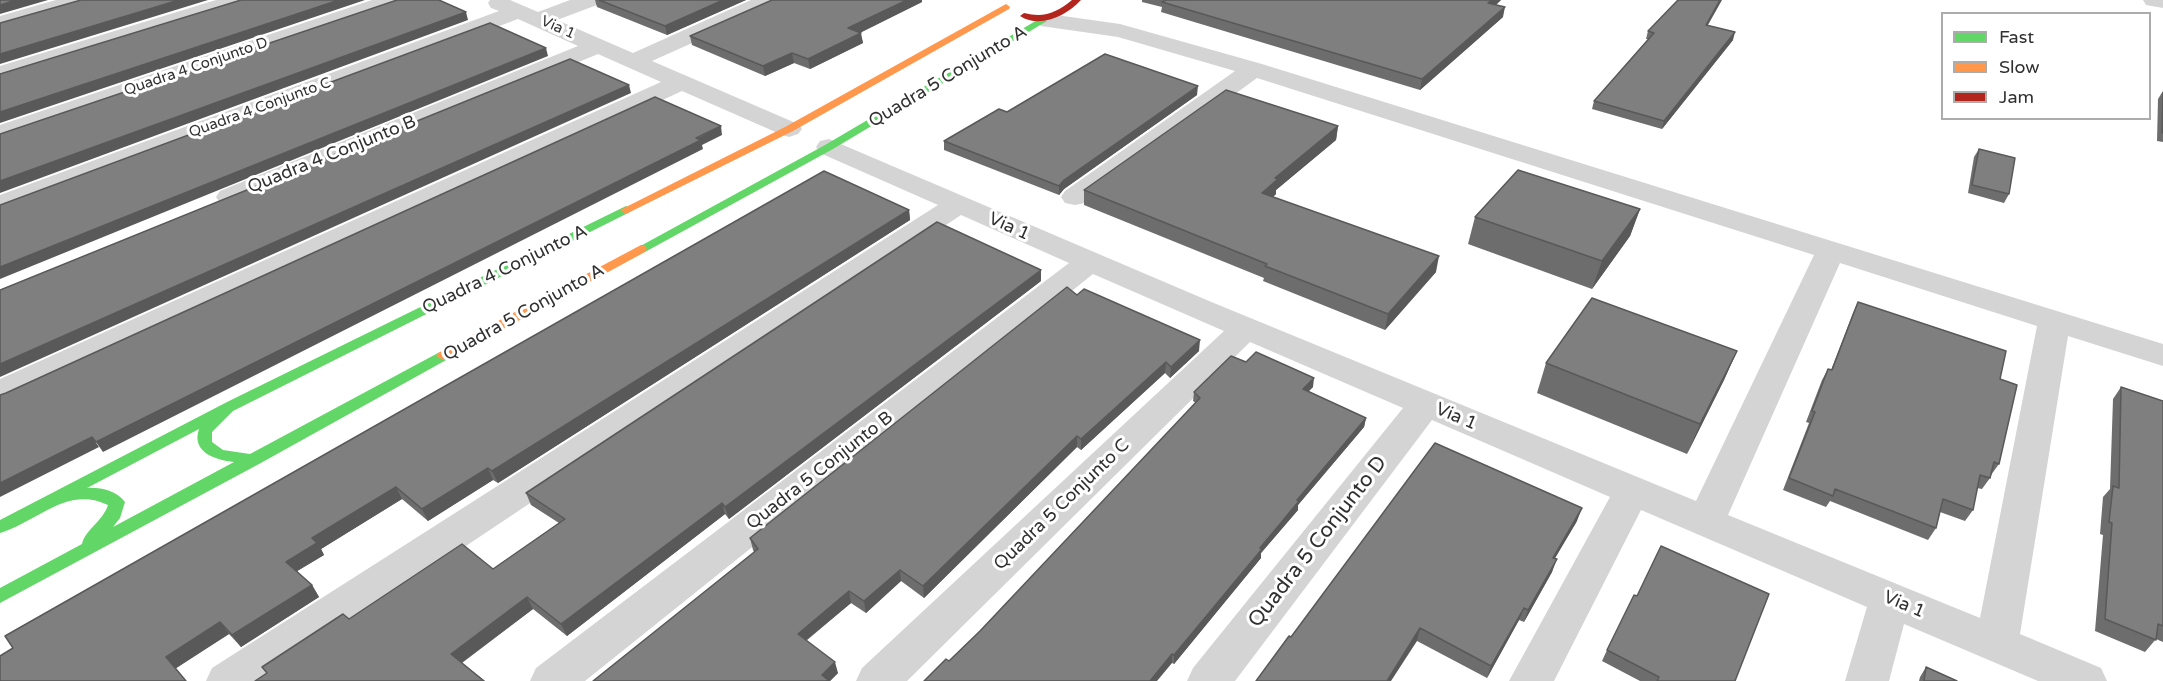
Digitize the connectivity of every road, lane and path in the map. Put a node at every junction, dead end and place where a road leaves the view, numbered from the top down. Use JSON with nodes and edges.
{"nodes":[{"id":1,"x":79,"y":0,"type":"edge"},
{"id":2,"x":238,"y":0,"type":"edge"},
{"id":3,"x":393,"y":0,"type":"edge"},
{"id":4,"x":493,"y":0,"type":"edge"},
{"id":5,"x":590,"y":0,"type":"edge"},
{"id":6,"x":769,"y":0,"type":"edge"},
{"id":7,"x":2154,"y":0,"type":"edge"},
{"id":8,"x":1075,"y":1,"type":"edge"},
{"id":9,"x":2163,"y":2,"type":"edge"},
{"id":10,"x":1006,"y":3,"type":"edge"},
{"id":11,"x":529,"y":15,"type":"junction"},
{"id":12,"x":1046,"y":21,"type":"junction"},
{"id":13,"x":0,"y":23,"type":"edge"},
{"id":14,"x":1120,"y":31,"type":"junction"},
{"id":15,"x":598,"y":46,"type":"junction"},
{"id":16,"x":633,"y":61,"type":"junction"},
{"id":17,"x":1254,"y":69,"type":"junction"},
{"id":18,"x":0,"y":75,"type":"edge"},
{"id":19,"x":682,"y":82,"type":"junction"},
{"id":20,"x":789,"y":129,"type":"junction"},
{"id":21,"x":0,"y":134,"type":"edge"},
{"id":22,"x":829,"y":147,"type":"junction"},
{"id":23,"x":1075,"y":197,"type":"dead end"},
{"id":24,"x":959,"y":204,"type":"junction"},
{"id":25,"x":0,"y":205,"type":"edge"},
{"id":26,"x":210,"y":205,"type":"edge"},
{"id":27,"x":1831,"y":250,"type":"junction"},
{"id":28,"x":1089,"y":262,"type":"junction"},
{"id":29,"x":2054,"y":321,"type":"junction"},
{"id":30,"x":1246,"y":328,"type":"junction"},
{"id":31,"x":2163,"y":355,"type":"edge"},
{"id":32,"x":0,"y":393,"type":"edge"},
{"id":33,"x":1426,"y":404,"type":"junction"},
{"id":34,"x":232,"y":405,"type":"junction"},
{"id":35,"x":254,"y":460,"type":"junction"},
{"id":36,"x":1632,"y":491,"type":"junction"},
{"id":37,"x":58,"y":496,"type":"junction"},
{"id":38,"x":1706,"y":521,"type":"junction"},
{"id":39,"x":0,"y":527,"type":"edge"},
{"id":40,"x":82,"y":551,"type":"junction"},
{"id":41,"x":0,"y":597,"type":"edge"},
{"id":42,"x":1890,"y":599,"type":"junction"},
{"id":43,"x":1997,"y":643,"type":"junction"},
{"id":44,"x":228,"y":681,"type":"edge"},
{"id":45,"x":552,"y":681,"type":"edge"},
{"id":46,"x":878,"y":681,"type":"edge"},
{"id":47,"x":1209,"y":681,"type":"edge"},
{"id":48,"x":1531,"y":681,"type":"edge"},
{"id":49,"x":1866,"y":681,"type":"edge"},
{"id":50,"x":2085,"y":681,"type":"edge"}],
"edges":[{"from":1,"to":13,"type":"street"},
{"from":2,"to":18,"type":"street"},
{"from":3,"to":21,"type":"street","name":"Quadra 4 Conjunto D"},
{"from":4,"to":11,"type":"street","name":"Via 1"},
{"from":5,"to":11,"type":"street","name":"Quadra 4 Conjunto C"},
{"from":6,"to":16,"type":"street"},
{"from":7,"to":9,"type":"street"},
{"from":8,"to":12,"type":"street","name":"Quadra 5 Conjunto A"},
{"from":8,"to":14,"type":"street"},
{"from":10,"to":12,"type":"street"},
{"from":10,"to":20,"type":"street","name":"Quadra 4 Conjunto A"},
{"from":11,"to":15,"type":"street","name":"Via 1"},
{"from":11,"to":25,"type":"street","name":"Quadra 4 Conjunto C"},
{"from":12,"to":14,"type":"street"},
{"from":12,"to":22,"type":"street","name":"Quadra 5 Conjunto A"},
{"from":14,"to":17,"type":"street"},
{"from":15,"to":16,"type":"street","name":"Via 1"},
{"from":15,"to":26,"type":"street","name":"Quadra 4 Conjunto B"},
{"from":16,"to":19,"type":"street","name":"Via 1"},
{"from":17,"to":23,"type":"street"},
{"from":17,"to":27,"type":"street"},
{"from":19,"to":20,"type":"street","name":"Via 1"},
{"from":19,"to":32,"type":"street"},
{"from":20,"to":34,"type":"street","name":"Quadra 4 Conjunto A"},
{"from":22,"to":24,"type":"street","name":"Via 1"},
{"from":22,"to":35,"type":"street","name":"Quadra 5 Conjunto A"},
{"from":24,"to":28,"type":"street","name":"Via 1"},
{"from":24,"to":44,"type":"street"},
{"from":27,"to":29,"type":"street"},
{"from":27,"to":38,"type":"street"},
{"from":28,"to":30,"type":"street","name":"Via 1"},
{"from":28,"to":45,"type":"street","name":"Quadra 5 Conjunto B"},
{"from":29,"to":31,"type":"street"},
{"from":29,"to":43,"type":"street"},
{"from":30,"to":33,"type":"street","name":"Via 1"},
{"from":30,"to":46,"type":"street","name":"Quadra 5 Conjunto C"},
{"from":33,"to":36,"type":"street","name":"Via 1"},
{"from":33,"to":47,"type":"street","name":"Quadra 5 Conjunto D"},
{"from":34,"to":35,"type":"street"},
{"from":34,"to":37,"type":"street","name":"Quadra 4 Conjunto A"},
{"from":35,"to":40,"type":"street","name":"Quadra 5 Conjunto A"},
{"from":36,"to":38,"type":"street","name":"Via 1"},
{"from":36,"to":48,"type":"street"},
{"from":37,"to":39,"type":"street","name":"Quadra 4 Conjunto A"},
{"from":37,"to":40,"type":"street"},
{"from":38,"to":42,"type":"street","name":"Via 1"},
{"from":40,"to":41,"type":"street","name":"Quadra 5 Conjunto A"},
{"from":42,"to":43,"type":"street","name":"Via 1"},
{"from":42,"to":49,"type":"street"},
{"from":43,"to":50,"type":"street","name":"Via 1"}]}
